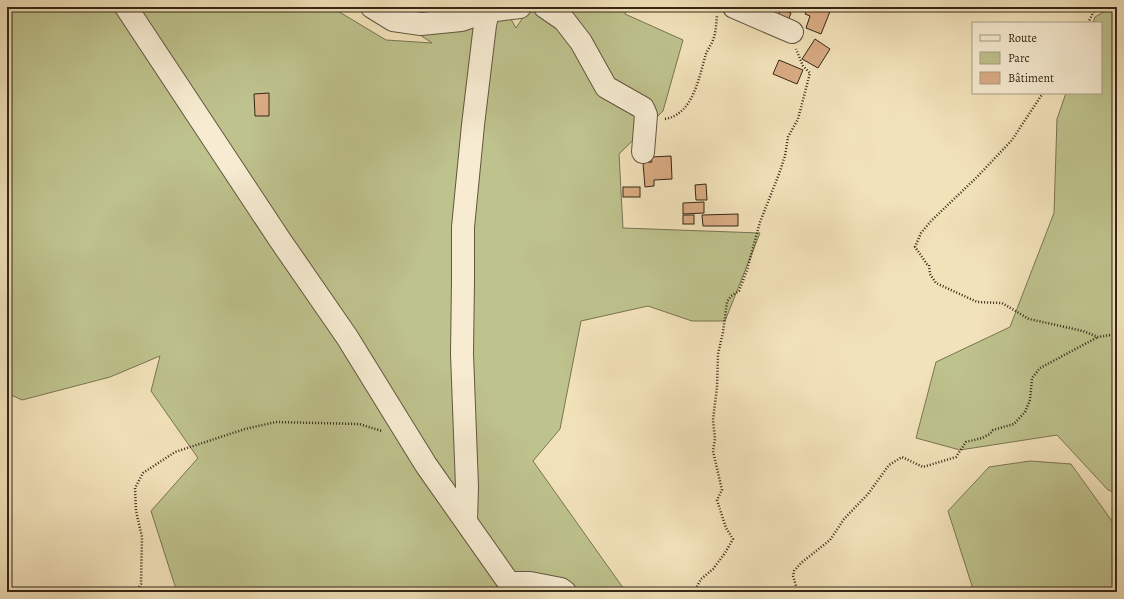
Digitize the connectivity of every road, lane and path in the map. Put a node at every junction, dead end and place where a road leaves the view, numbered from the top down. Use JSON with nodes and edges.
{"nodes":[{"id":1,"x":126,"y":7,"type":"edge"},
{"id":2,"x":372,"y":7,"type":"edge"},
{"id":3,"x":520,"y":7,"type":"edge"},
{"id":4,"x":545,"y":7,"type":"edge"},
{"id":5,"x":1096,"y":7,"type":"edge"},
{"id":6,"x":488,"y":9,"type":"edge"},
{"id":7,"x":726,"y":10,"type":"edge"},
{"id":8,"x":1088,"y":22,"type":"edge"},
{"id":9,"x":792,"y":32,"type":"joint"},
{"id":10,"x":1042,"y":94,"type":"edge"},
{"id":11,"x":646,"y":115,"type":"junction"},
{"id":12,"x":644,"y":152,"type":"dead end"},
{"id":13,"x":1117,"y":334,"type":"edge"},
{"id":14,"x":1098,"y":337,"type":"junction"},
{"id":15,"x":411,"y":440,"type":"junction"},
{"id":16,"x":466,"y":521,"type":"junction"},
{"id":17,"x":511,"y":588,"type":"edge"},
{"id":18,"x":136,"y":592,"type":"edge"},
{"id":19,"x":565,"y":592,"type":"edge"},
{"id":20,"x":694,"y":592,"type":"edge"},
{"id":21,"x":771,"y":592,"type":"edge"}],
"edges":[{"from":1,"to":15,"type":"street"},
{"from":2,"to":6,"type":"street"},
{"from":3,"to":6,"type":"street"},
{"from":4,"to":11,"type":"street"},
{"from":5,"to":8,"type":"path"},
{"from":6,"to":16,"type":"street"},
{"from":7,"to":9,"type":"street"},
{"from":7,"to":11,"type":"path"},
{"from":9,"to":20,"type":"path"},
{"from":10,"to":14,"type":"path"},
{"from":11,"to":12,"type":"street"},
{"from":13,"to":14,"type":"path"},
{"from":14,"to":21,"type":"path"},
{"from":15,"to":16,"type":"street"},
{"from":15,"to":18,"type":"path"},
{"from":16,"to":17,"type":"street"},
{"from":17,"to":19,"type":"street"}]}
